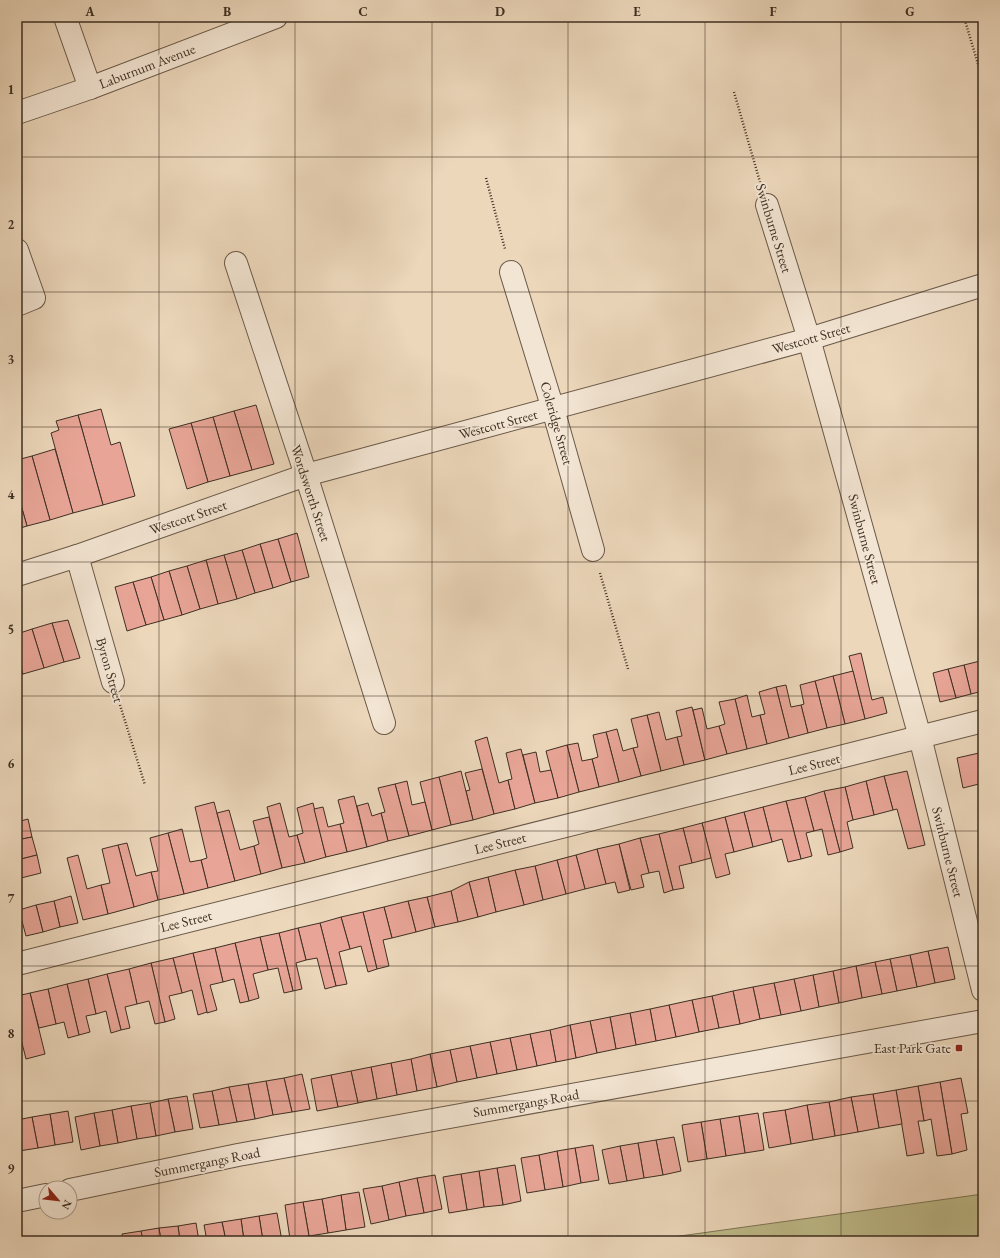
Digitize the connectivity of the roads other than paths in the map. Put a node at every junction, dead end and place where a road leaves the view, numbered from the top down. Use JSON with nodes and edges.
{"nodes":[{"id":1,"x":65,"y":17,"type":"edge"},
{"id":2,"x":276,"y":17,"type":"edge"},
{"id":3,"x":90,"y":88,"type":"junction"},
{"id":4,"x":17,"y":113,"type":"edge"},
{"id":5,"x":767,"y":205,"type":"road end"},
{"id":6,"x":17,"y":250,"type":"edge"},
{"id":7,"x":236,"y":263,"type":"dead end"},
{"id":8,"x":511,"y":272,"type":"road end"},
{"id":9,"x":983,"y":285,"type":"edge"},
{"id":10,"x":17,"y":305,"type":"edge"},
{"id":11,"x":809,"y":339,"type":"junction"},
{"id":12,"x":553,"y":410,"type":"junction"},
{"id":13,"x":306,"y":475,"type":"junction"},
{"id":14,"x":593,"y":550,"type":"road end"},
{"id":15,"x":77,"y":556,"type":"junction"},
{"id":16,"x":17,"y":575,"type":"edge"},
{"id":17,"x":113,"y":682,"type":"road end"},
{"id":18,"x":983,"y":721,"type":"edge"},
{"id":19,"x":384,"y":723,"type":"dead end"},
{"id":20,"x":920,"y":738,"type":"junction"},
{"id":21,"x":17,"y":964,"type":"edge"},
{"id":22,"x":983,"y":990,"type":"edge"},
{"id":23,"x":983,"y":1021,"type":"edge"},
{"id":24,"x":78,"y":1188,"type":"edge"},
{"id":25,"x":38,"y":1197,"type":"edge"},
{"id":26,"x":17,"y":1201,"type":"edge"}],
"edges":[{"from":1,"to":3,"type":"street"},
{"from":2,"to":3,"type":"street","name":"Laburnum Avenue"},
{"from":3,"to":4,"type":"street","name":"Laburnum Avenue"},
{"from":5,"to":11,"type":"street","name":"Swinburne Street"},
{"from":6,"to":10,"type":"street"},
{"from":7,"to":13,"type":"street","name":"Wordsworth Street"},
{"from":8,"to":12,"type":"street","name":"Coleridge Street"},
{"from":9,"to":11,"type":"street","name":"Westcott Street"},
{"from":11,"to":12,"type":"street","name":"Westcott Street"},
{"from":11,"to":20,"type":"street","name":"Swinburne Street"},
{"from":12,"to":13,"type":"street","name":"Westcott Street"},
{"from":12,"to":14,"type":"street","name":"Coleridge Street"},
{"from":13,"to":15,"type":"street","name":"Westcott Street"},
{"from":13,"to":19,"type":"street","name":"Wordsworth Street"},
{"from":15,"to":16,"type":"street","name":"Westcott Street"},
{"from":15,"to":17,"type":"street","name":"Byron Street"},
{"from":18,"to":20,"type":"street","name":"Lee Street"},
{"from":20,"to":21,"type":"street","name":"Lee Street"},
{"from":20,"to":22,"type":"street","name":"Swinburne Street"},
{"from":23,"to":24,"type":"street","name":"Summergangs Road"},
{"from":25,"to":26,"type":"street"}]}
